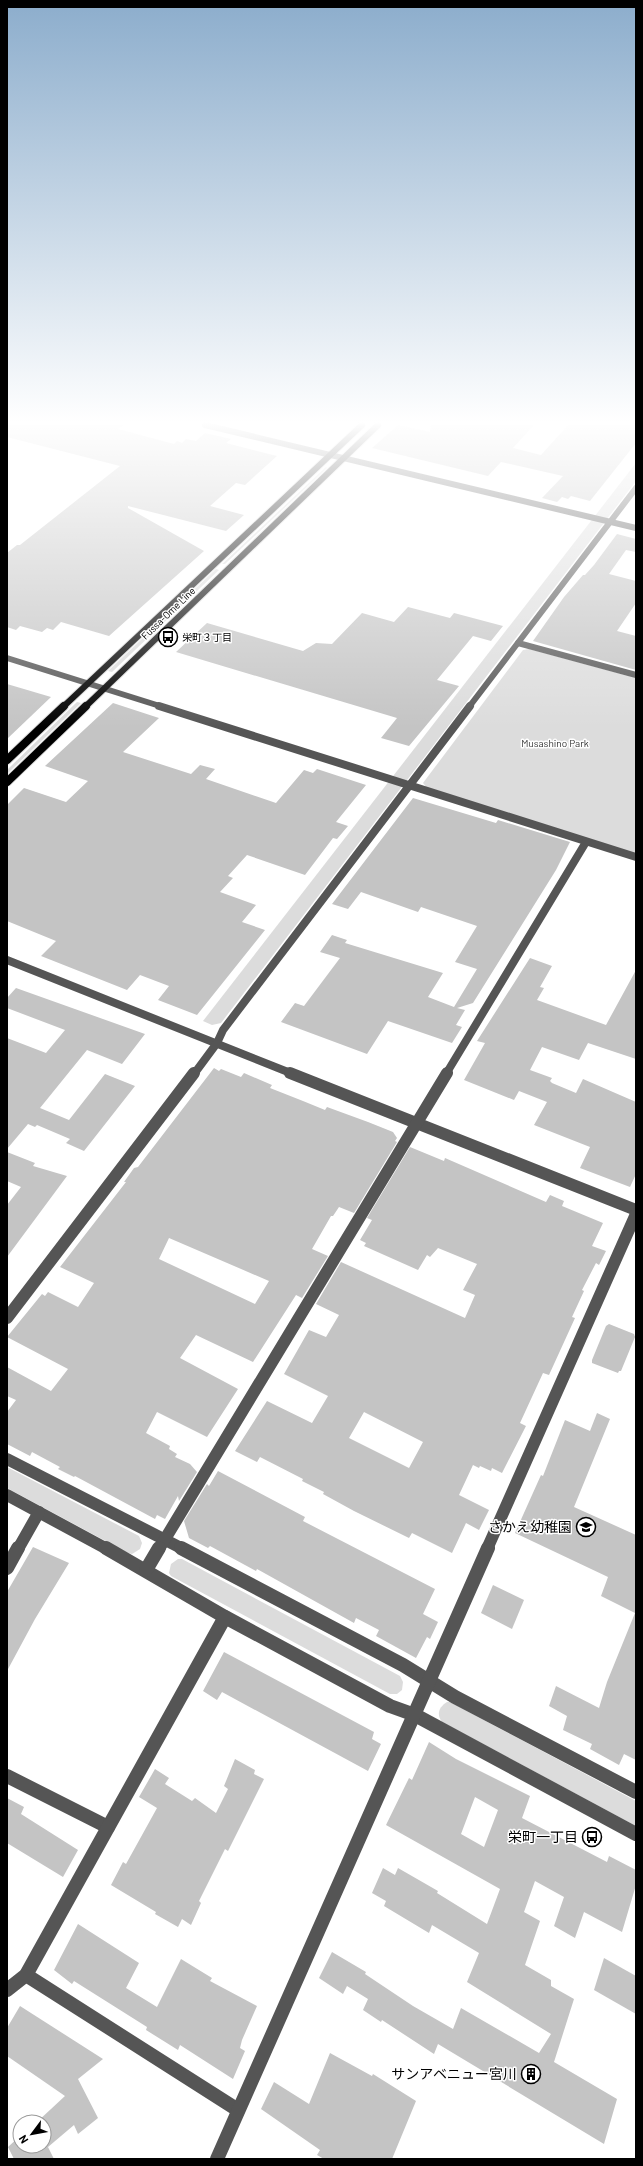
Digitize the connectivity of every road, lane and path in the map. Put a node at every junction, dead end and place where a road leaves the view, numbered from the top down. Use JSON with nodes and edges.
{"nodes":[{"id":1,"x":255,"y":526,"type":"edge"},
{"id":2,"x":273,"y":526,"type":"edge"},
{"id":3,"x":607,"y":526,"type":"edge"},
{"id":4,"x":518,"y":643,"type":"junction"},
{"id":5,"x":7,"y":658,"type":"edge"},
{"id":6,"x":636,"y":675,"type":"edge"},
{"id":7,"x":88,"y":684,"type":"junction"},
{"id":8,"x":104,"y":689,"type":"junction"},
{"id":9,"x":7,"y":760,"type":"edge"},
{"id":10,"x":7,"y":782,"type":"edge"},
{"id":11,"x":409,"y":785,"type":"junction"},
{"id":12,"x":586,"y":842,"type":"junction"},
{"id":13,"x":636,"y":857,"type":"edge"},
{"id":14,"x":7,"y":960,"type":"edge"},
{"id":15,"x":217,"y":1043,"type":"junction"},
{"id":16,"x":416,"y":1122,"type":"junction"},
{"id":17,"x":636,"y":1210,"type":"edge"},
{"id":18,"x":636,"y":1214,"type":"edge"},
{"id":19,"x":7,"y":1318,"type":"edge"},
{"id":20,"x":7,"y":1459,"type":"edge"},
{"id":21,"x":7,"y":1495,"type":"edge"},
{"id":22,"x":39,"y":1512,"type":"junction"},
{"id":23,"x":164,"y":1539,"type":"junction"},
{"id":24,"x":7,"y":1568,"type":"edge"},
{"id":25,"x":146,"y":1570,"type":"junction"},
{"id":26,"x":225,"y":1617,"type":"junction"},
{"id":27,"x":430,"y":1681,"type":"junction"},
{"id":28,"x":415,"y":1715,"type":"junction"},
{"id":29,"x":7,"y":1776,"type":"edge"},
{"id":30,"x":636,"y":1792,"type":"edge"},
{"id":31,"x":108,"y":1826,"type":"junction"},
{"id":32,"x":636,"y":1834,"type":"edge"},
{"id":33,"x":26,"y":1975,"type":"junction"},
{"id":34,"x":7,"y":1990,"type":"edge"},
{"id":35,"x":238,"y":2110,"type":"junction"},
{"id":36,"x":217,"y":2159,"type":"edge"}],
"edges":[{"from":1,"to":7,"type":"main road","name":"Fussa-Ome Line"},
{"from":2,"to":8,"type":"main road","name":"Fussa-Ome Line"},
{"from":3,"to":4,"type":"street"},
{"from":4,"to":6,"type":"street"},
{"from":4,"to":11,"type":"street"},
{"from":5,"to":7,"type":"street"},
{"from":7,"to":8,"type":"street"},
{"from":7,"to":9,"type":"main road","name":"Fussa-Ome Line"},
{"from":8,"to":10,"type":"main road","name":"Fussa-Ome Line"},
{"from":8,"to":11,"type":"street"},
{"from":11,"to":12,"type":"street"},
{"from":11,"to":15,"type":"street"},
{"from":12,"to":13,"type":"street"},
{"from":12,"to":16,"type":"street"},
{"from":14,"to":15,"type":"street"},
{"from":15,"to":16,"type":"street"},
{"from":15,"to":19,"type":"street"},
{"from":16,"to":17,"type":"street"},
{"from":16,"to":23,"type":"street"},
{"from":18,"to":27,"type":"street"},
{"from":20,"to":23,"type":"street"},
{"from":21,"to":22,"type":"street"},
{"from":22,"to":24,"type":"street"},
{"from":22,"to":25,"type":"street"},
{"from":23,"to":25,"type":"street"},
{"from":23,"to":27,"type":"street"},
{"from":25,"to":26,"type":"street"},
{"from":26,"to":28,"type":"street"},
{"from":26,"to":31,"type":"street"},
{"from":27,"to":28,"type":"street"},
{"from":27,"to":30,"type":"street"},
{"from":28,"to":32,"type":"street"},
{"from":28,"to":35,"type":"street"},
{"from":29,"to":31,"type":"street"},
{"from":31,"to":33,"type":"street"},
{"from":33,"to":34,"type":"street"},
{"from":33,"to":35,"type":"street"},
{"from":35,"to":36,"type":"street"}]}
